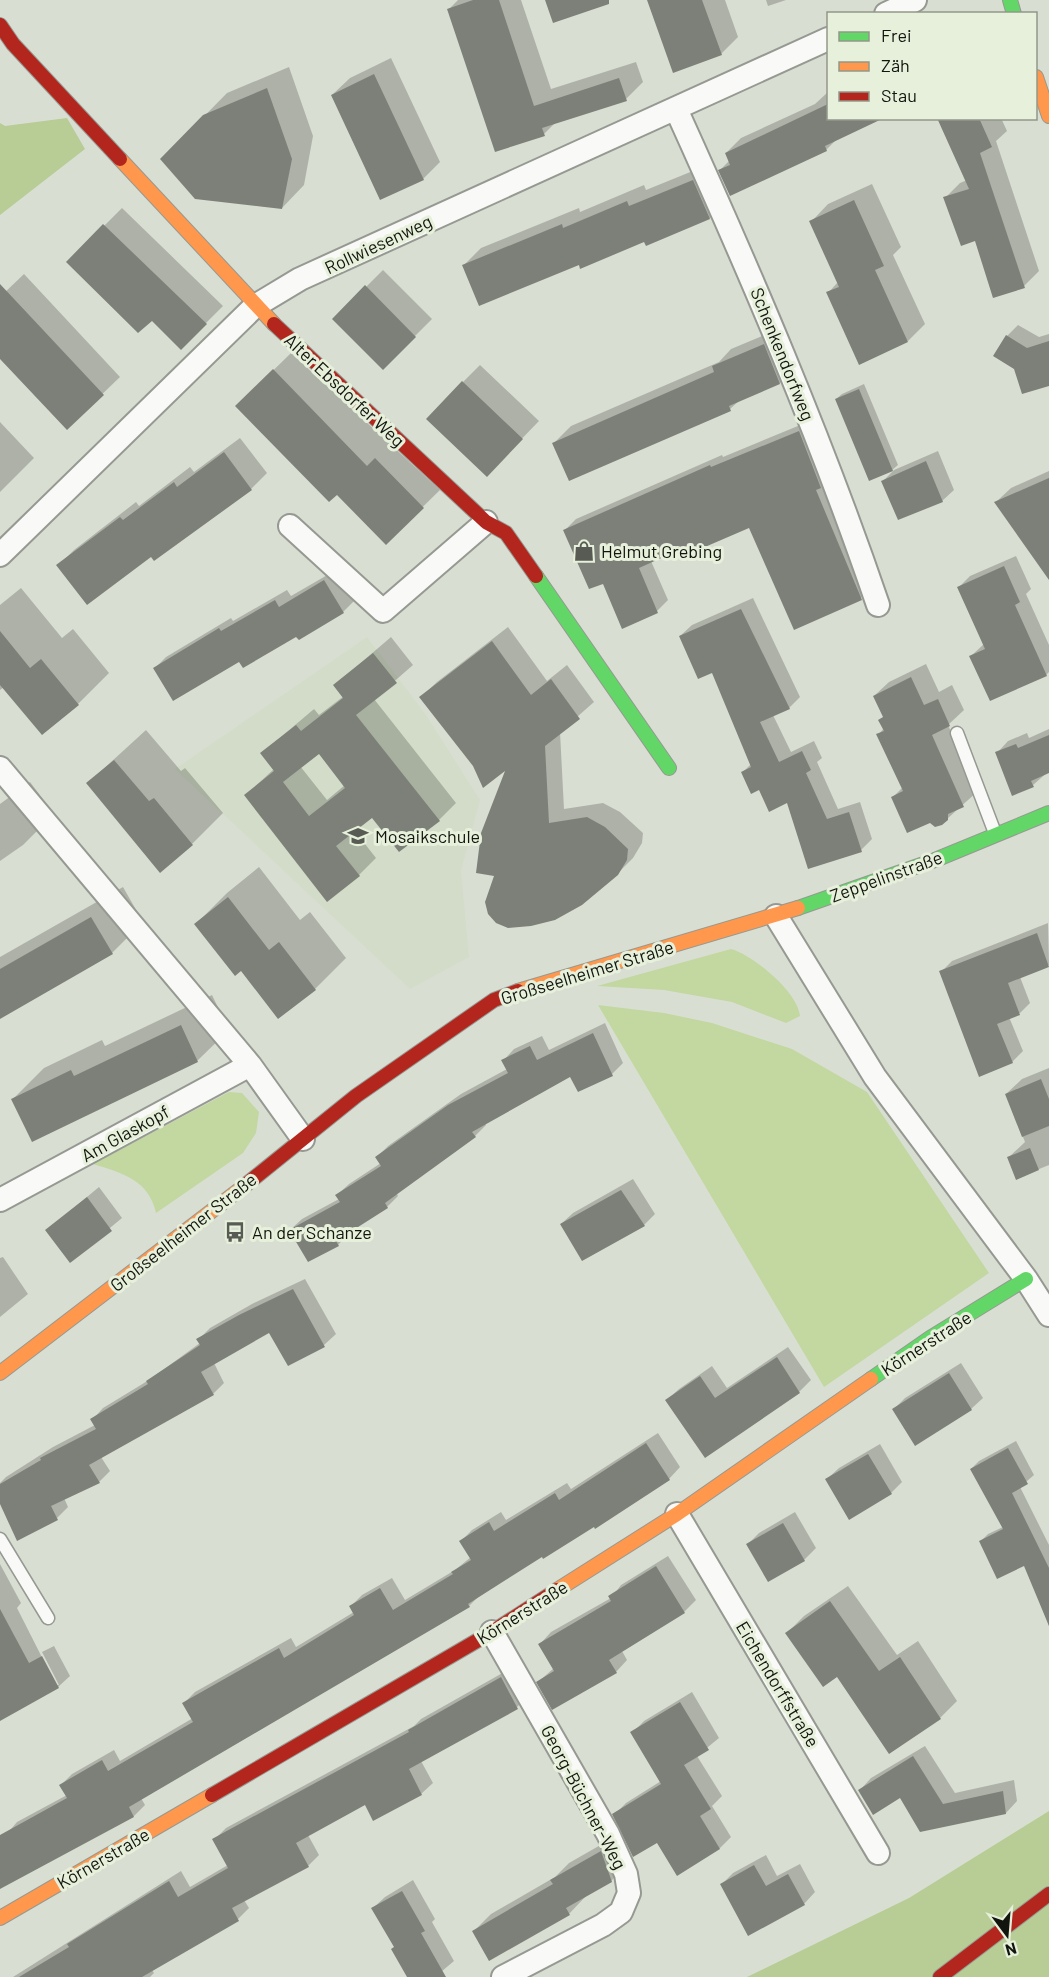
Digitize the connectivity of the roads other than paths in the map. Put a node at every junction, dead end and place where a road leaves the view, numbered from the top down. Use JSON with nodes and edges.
{"nodes":[{"id":1,"x":915,"y":0,"type":"edge"},
{"id":2,"x":890,"y":12,"type":"edge"},
{"id":3,"x":0,"y":25,"type":"edge"},
{"id":4,"x":827,"y":39,"type":"edge"},
{"id":5,"x":1037,"y":82,"type":"edge"},
{"id":6,"x":676,"y":109,"type":"junction"},
{"id":7,"x":1049,"y":116,"type":"edge"},
{"id":8,"x":255,"y":306,"type":"junction"},
{"id":9,"x":486,"y":522,"type":"junction"},
{"id":10,"x":290,"y":526,"type":"dead end"},
{"id":11,"x":0,"y":555,"type":"edge"},
{"id":12,"x":878,"y":605,"type":"dead end"},
{"id":13,"x":957,"y":733,"type":"dead end"},
{"id":14,"x":0,"y":768,"type":"edge"},
{"id":15,"x":669,"y":768,"type":"dead end"},
{"id":16,"x":1049,"y":813,"type":"edge"},
{"id":17,"x":996,"y":835,"type":"junction"},
{"id":18,"x":776,"y":916,"type":"junction"},
{"id":19,"x":250,"y":1065,"type":"junction"},
{"id":20,"x":303,"y":1139,"type":"junction"},
{"id":21,"x":0,"y":1200,"type":"edge"},
{"id":22,"x":1026,"y":1279,"type":"junction"},
{"id":23,"x":1049,"y":1315,"type":"edge"},
{"id":24,"x":0,"y":1373,"type":"edge"},
{"id":25,"x":677,"y":1514,"type":"junction"},
{"id":26,"x":0,"y":1539,"type":"edge"},
{"id":27,"x":48,"y":1618,"type":"dead end"},
{"id":28,"x":492,"y":1632,"type":"junction"},
{"id":29,"x":878,"y":1853,"type":"dead end"},
{"id":30,"x":1049,"y":1894,"type":"edge"},
{"id":31,"x":0,"y":1918,"type":"edge"},
{"id":32,"x":503,"y":1977,"type":"edge"},
{"id":33,"x":940,"y":1977,"type":"edge"}],
"edges":[{"from":1,"to":2,"type":"street"},
{"from":3,"to":8,"type":"street","name":"Alter Ebsdorfer Weg"},
{"from":4,"to":6,"type":"street","name":"Rollwiesenweg"},
{"from":5,"to":7,"type":"street"},
{"from":6,"to":8,"type":"street","name":"Rollwiesenweg"},
{"from":6,"to":12,"type":"street","name":"Schenkendorfweg"},
{"from":8,"to":9,"type":"street","name":"Alter Ebsdorfer Weg"},
{"from":8,"to":11,"type":"street","name":"Rollwiesenweg"},
{"from":9,"to":10,"type":"street"},
{"from":9,"to":15,"type":"street","name":"Alter Ebsdorfer Weg"},
{"from":13,"to":17,"type":"lane"},
{"from":14,"to":19,"type":"street"},
{"from":16,"to":17,"type":"street","name":"Zeppelinstraße"},
{"from":17,"to":18,"type":"street","name":"Zeppelinstraße"},
{"from":18,"to":20,"type":"street","name":"Großseelheimer Straße"},
{"from":18,"to":22,"type":"street"},
{"from":19,"to":20,"type":"street"},
{"from":19,"to":21,"type":"street","name":"Am Glaskopf"},
{"from":20,"to":24,"type":"street","name":"Großseelheimer Straße"},
{"from":22,"to":23,"type":"street"},
{"from":22,"to":25,"type":"street","name":"Körnerstraße"},
{"from":25,"to":28,"type":"street","name":"Körnerstraße"},
{"from":25,"to":29,"type":"street","name":"Eichendorffstraße"},
{"from":26,"to":27,"type":"lane"},
{"from":28,"to":31,"type":"street","name":"Körnerstraße"},
{"from":28,"to":32,"type":"street","name":"Georg-Büchner-Weg"},
{"from":30,"to":33,"type":"street"}]}
